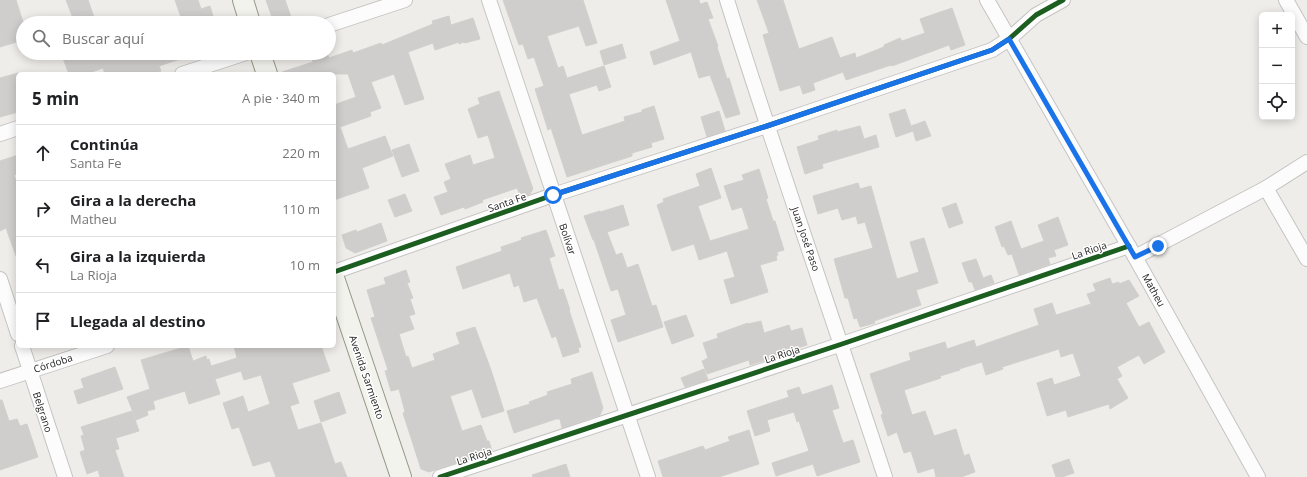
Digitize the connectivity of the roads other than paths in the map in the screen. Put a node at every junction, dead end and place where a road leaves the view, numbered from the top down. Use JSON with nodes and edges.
{"nodes":[{"id":1,"x":243,"y":0,"type":"edge"},
{"id":2,"x":406,"y":0,"type":"edge"},
{"id":3,"x":489,"y":0,"type":"edge"},
{"id":4,"x":726,"y":0,"type":"edge"},
{"id":5,"x":987,"y":0,"type":"edge"},
{"id":6,"x":1063,"y":0,"type":"edge"},
{"id":7,"x":1286,"y":0,"type":"edge"},
{"id":8,"x":248,"y":16,"type":"edge"},
{"id":9,"x":336,"y":23,"type":"edge"},
{"id":10,"x":1307,"y":37,"type":"edge"},
{"id":11,"x":1009,"y":39,"type":"junction"},
{"id":12,"x":225,"y":60,"type":"edge"},
{"id":13,"x":262,"y":60,"type":"edge"},
{"id":14,"x":188,"y":72,"type":"edge"},
{"id":15,"x":266,"y":72,"type":"edge"},
{"id":16,"x":767,"y":126,"type":"junction"},
{"id":17,"x":16,"y":129,"type":"edge"},
{"id":18,"x":0,"y":134,"type":"edge"},
{"id":19,"x":1307,"y":162,"type":"edge"},
{"id":20,"x":1266,"y":188,"type":"junction"},
{"id":21,"x":553,"y":195,"type":"junction"},
{"id":22,"x":1132,"y":251,"type":"junction"},
{"id":23,"x":1307,"y":259,"type":"edge"},
{"id":24,"x":336,"y":271,"type":"edge"},
{"id":25,"x":0,"y":279,"type":"edge"},
{"id":26,"x":336,"y":284,"type":"edge"},
{"id":27,"x":16,"y":328,"type":"edge"},
{"id":28,"x":842,"y":344,"type":"junction"},
{"id":29,"x":23,"y":348,"type":"edge"},
{"id":30,"x":101,"y":348,"type":"edge"},
{"id":31,"x":30,"y":371,"type":"junction"},
{"id":32,"x":0,"y":381,"type":"edge"},
{"id":33,"x":628,"y":414,"type":"junction"},
{"id":34,"x":65,"y":477,"type":"edge"},
{"id":35,"x":401,"y":477,"type":"edge"},
{"id":36,"x":440,"y":477,"type":"edge"},
{"id":37,"x":648,"y":477,"type":"edge"},
{"id":38,"x":885,"y":477,"type":"edge"},
{"id":39,"x":1258,"y":477,"type":"edge"}],
"edges":[{"from":1,"to":8,"type":"main road"},
{"from":2,"to":9,"type":"street"},
{"from":3,"to":21,"type":"street","name":"Bolívar"},
{"from":4,"to":16,"type":"street","name":"Juan José Paso"},
{"from":5,"to":11,"type":"street","name":"Matheu"},
{"from":6,"to":11,"type":"street","name":"Santa Fe"},
{"from":7,"to":10,"type":"street"},
{"from":11,"to":16,"type":"street","name":"Santa Fe"},
{"from":11,"to":22,"type":"street","name":"Matheu"},
{"from":12,"to":14,"type":"street"},
{"from":13,"to":15,"type":"main road"},
{"from":16,"to":21,"type":"street","name":"Santa Fe"},
{"from":16,"to":28,"type":"street","name":"Juan José Paso"},
{"from":17,"to":18,"type":"street"},
{"from":19,"to":20,"type":"street","name":"La Rioja"},
{"from":20,"to":22,"type":"street","name":"La Rioja"},
{"from":20,"to":23,"type":"street"},
{"from":21,"to":24,"type":"street","name":"Santa Fe"},
{"from":21,"to":33,"type":"street","name":"Bolívar"},
{"from":22,"to":28,"type":"street","name":"La Rioja"},
{"from":22,"to":39,"type":"street","name":"Matheu"},
{"from":25,"to":27,"type":"street"},
{"from":26,"to":35,"type":"main road","name":"Avenida Sarmiento"},
{"from":28,"to":33,"type":"street","name":"La Rioja"},
{"from":28,"to":38,"type":"street","name":"Juan José Paso"},
{"from":29,"to":31,"type":"street","name":"Belgrano"},
{"from":30,"to":31,"type":"street","name":"Córdoba"},
{"from":31,"to":32,"type":"street","name":"Córdoba"},
{"from":31,"to":34,"type":"street","name":"Belgrano"},
{"from":33,"to":36,"type":"street","name":"La Rioja"},
{"from":33,"to":37,"type":"street","name":"Bolívar"}]}
